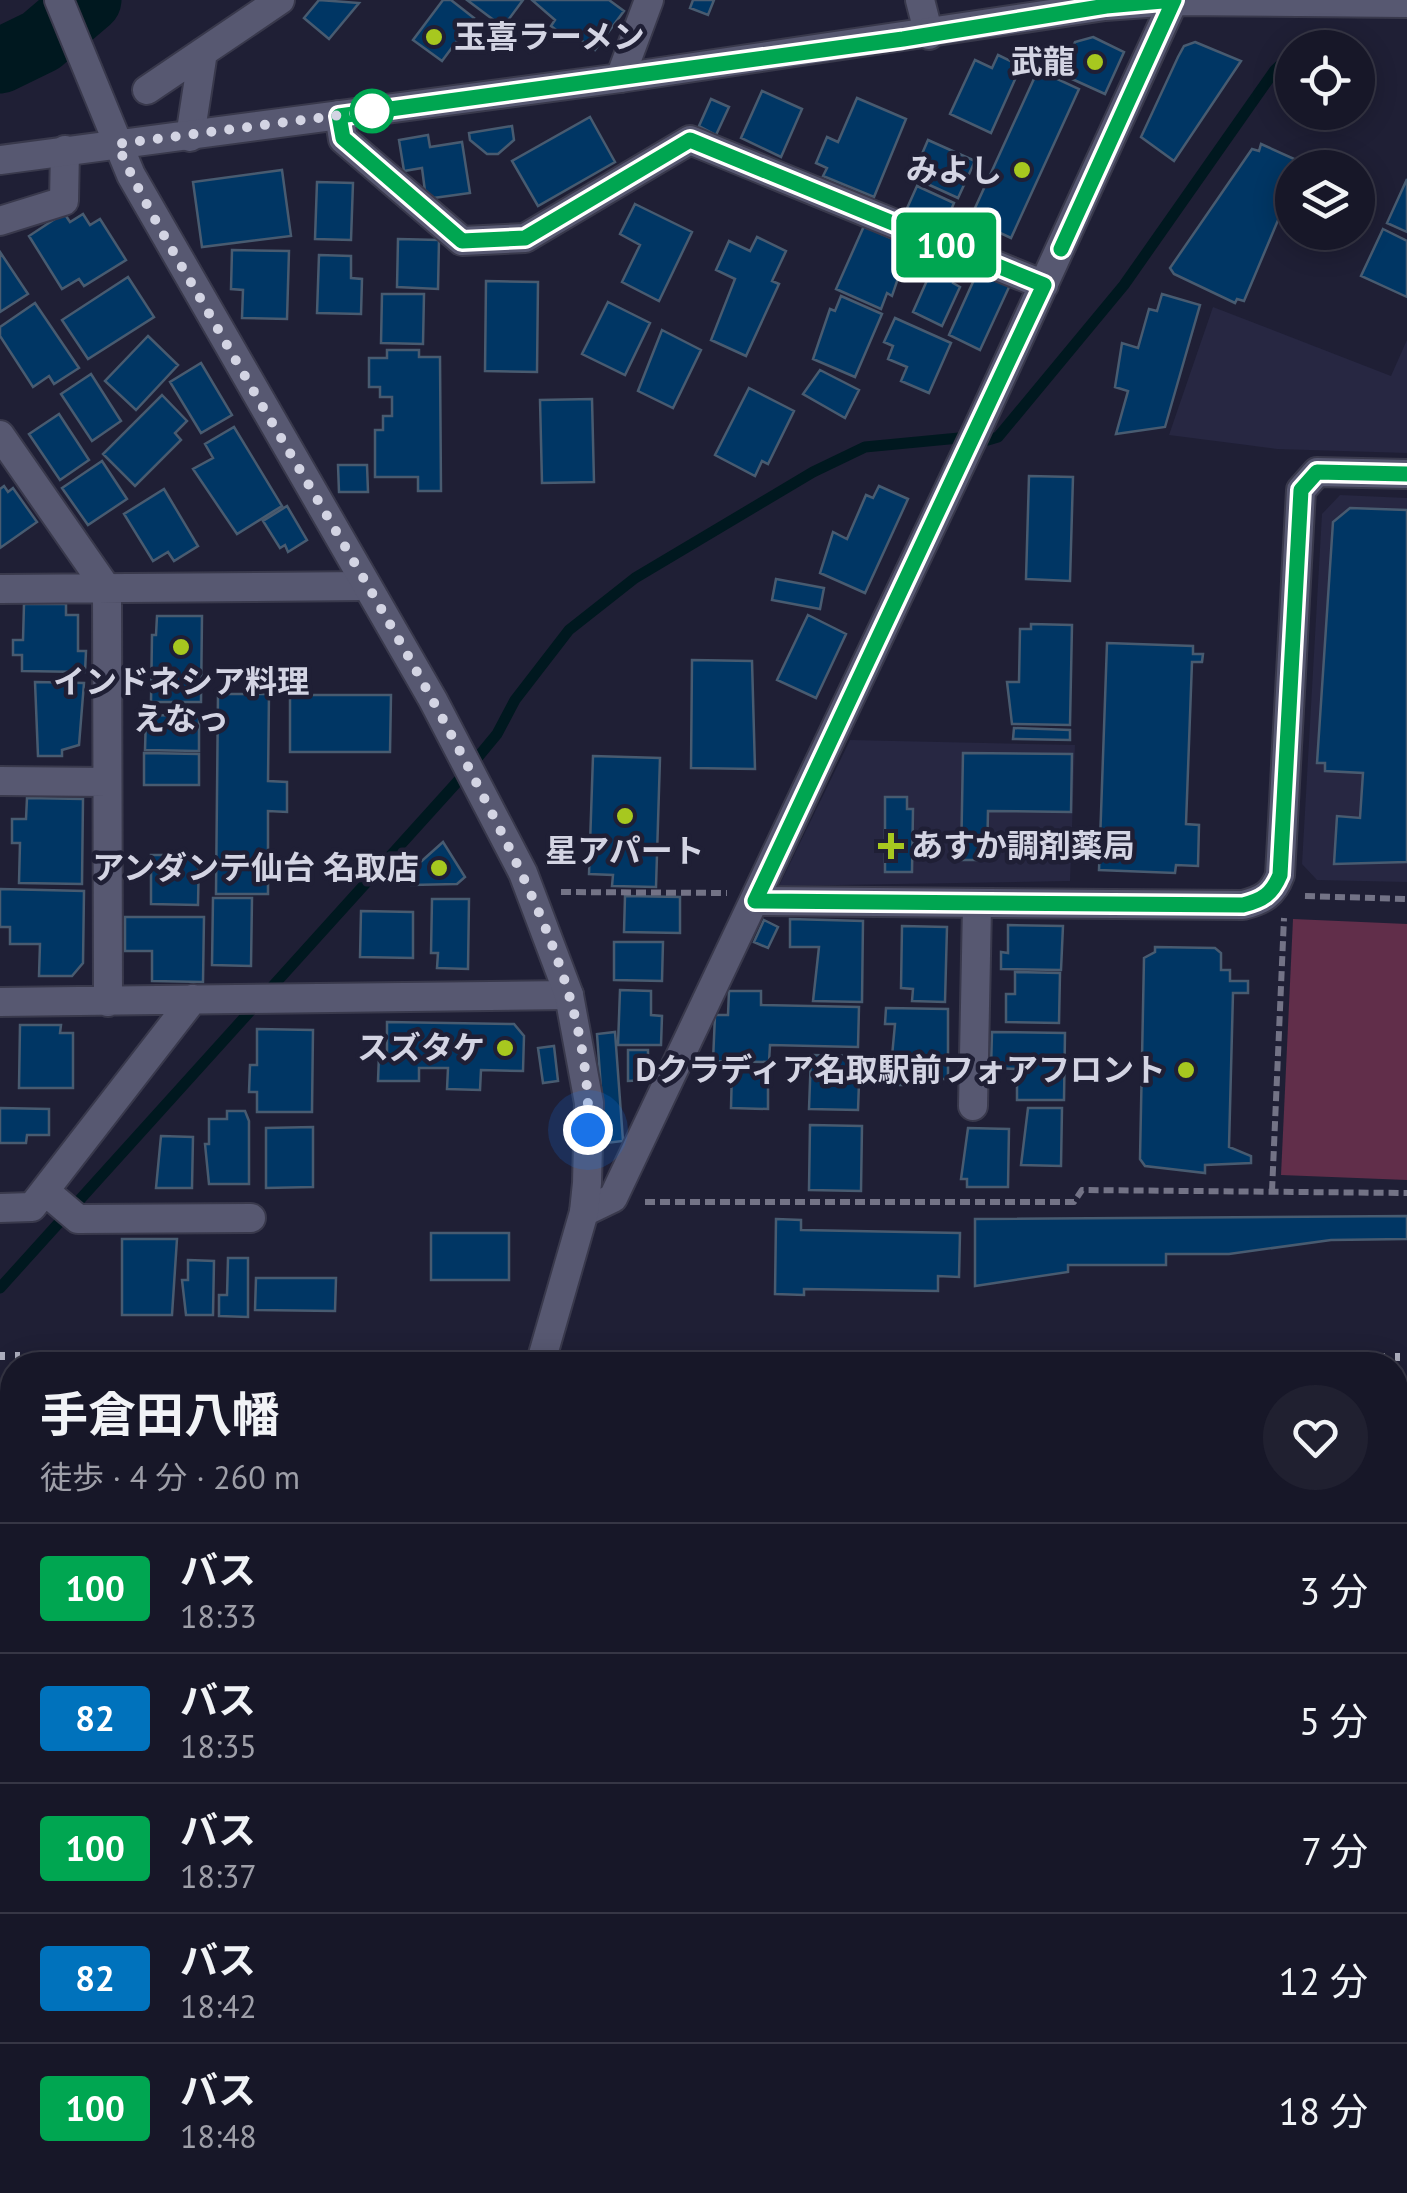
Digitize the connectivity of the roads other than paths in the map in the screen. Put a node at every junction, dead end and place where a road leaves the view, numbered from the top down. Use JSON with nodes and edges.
{"nodes":[{"id":1,"x":59,"y":0,"type":"edge"},
{"id":2,"x":280,"y":0,"type":"edge"},
{"id":3,"x":649,"y":0,"type":"edge"},
{"id":4,"x":920,"y":0,"type":"edge"},
{"id":5,"x":1174,"y":0,"type":"edge"},
{"id":6,"x":1352,"y":1,"type":"edge"},
{"id":7,"x":1407,"y":3,"type":"edge"},
{"id":8,"x":929,"y":35,"type":"junction"},
{"id":9,"x":204,"y":52,"type":"junction"},
{"id":10,"x":620,"y":78,"type":"junction"},
{"id":11,"x":146,"y":90,"type":"dead end"},
{"id":12,"x":339,"y":116,"type":"junction"},
{"id":13,"x":190,"y":136,"type":"junction"},
{"id":14,"x":117,"y":144,"type":"junction"},
{"id":15,"x":65,"y":150,"type":"junction"},
{"id":16,"x":0,"y":160,"type":"edge"},
{"id":17,"x":0,"y":221,"type":"edge"},
{"id":18,"x":1044,"y":285,"type":"junction"},
{"id":19,"x":0,"y":436,"type":"edge"},
{"id":20,"x":1407,"y":474,"type":"edge"},
{"id":21,"x":365,"y":586,"type":"junction"},
{"id":22,"x":0,"y":589,"type":"edge"},
{"id":23,"x":107,"y":589,"type":"junction"},
{"id":24,"x":0,"y":781,"type":"edge"},
{"id":25,"x":107,"y":782,"type":"junction"},
{"id":26,"x":757,"y":897,"type":"junction"},
{"id":27,"x":977,"y":906,"type":"junction"},
{"id":28,"x":569,"y":995,"type":"junction"},
{"id":29,"x":194,"y":998,"type":"junction"},
{"id":30,"x":0,"y":1002,"type":"edge"},
{"id":31,"x":108,"y":1002,"type":"junction"},
{"id":32,"x":973,"y":1106,"type":"dead end"},
{"id":33,"x":47,"y":1193,"type":"junction"},
{"id":34,"x":0,"y":1208,"type":"edge"},
{"id":35,"x":584,"y":1212,"type":"junction"},
{"id":36,"x":251,"y":1218,"type":"dead end"},
{"id":37,"x":544,"y":1352,"type":"edge"}],
"edges":[{"from":1,"to":14,"type":"street"},
{"from":2,"to":9,"type":"street"},
{"from":3,"to":10,"type":"street"},
{"from":4,"to":8,"type":"street"},
{"from":5,"to":6,"type":"street"},
{"from":5,"to":8,"type":"street"},
{"from":5,"to":18,"type":"street"},
{"from":6,"to":7,"type":"street"},
{"from":8,"to":10,"type":"street"},
{"from":9,"to":11,"type":"street"},
{"from":9,"to":13,"type":"street"},
{"from":10,"to":12,"type":"street"},
{"from":12,"to":13,"type":"street"},
{"from":12,"to":18,"type":"street"},
{"from":13,"to":14,"type":"street"},
{"from":14,"to":15,"type":"street"},
{"from":14,"to":21,"type":"street"},
{"from":15,"to":16,"type":"street"},
{"from":15,"to":17,"type":"street"},
{"from":18,"to":26,"type":"street"},
{"from":19,"to":23,"type":"street"},
{"from":20,"to":27,"type":"street"},
{"from":21,"to":23,"type":"street"},
{"from":21,"to":28,"type":"street"},
{"from":22,"to":23,"type":"street"},
{"from":23,"to":25,"type":"street"},
{"from":24,"to":25,"type":"street"},
{"from":25,"to":31,"type":"street"},
{"from":26,"to":27,"type":"street"},
{"from":26,"to":35,"type":"street"},
{"from":27,"to":32,"type":"street"},
{"from":28,"to":29,"type":"street"},
{"from":28,"to":35,"type":"street"},
{"from":29,"to":31,"type":"street"},
{"from":29,"to":33,"type":"street"},
{"from":30,"to":31,"type":"street"},
{"from":33,"to":34,"type":"street"},
{"from":33,"to":36,"type":"street"},
{"from":35,"to":37,"type":"street"}]}
